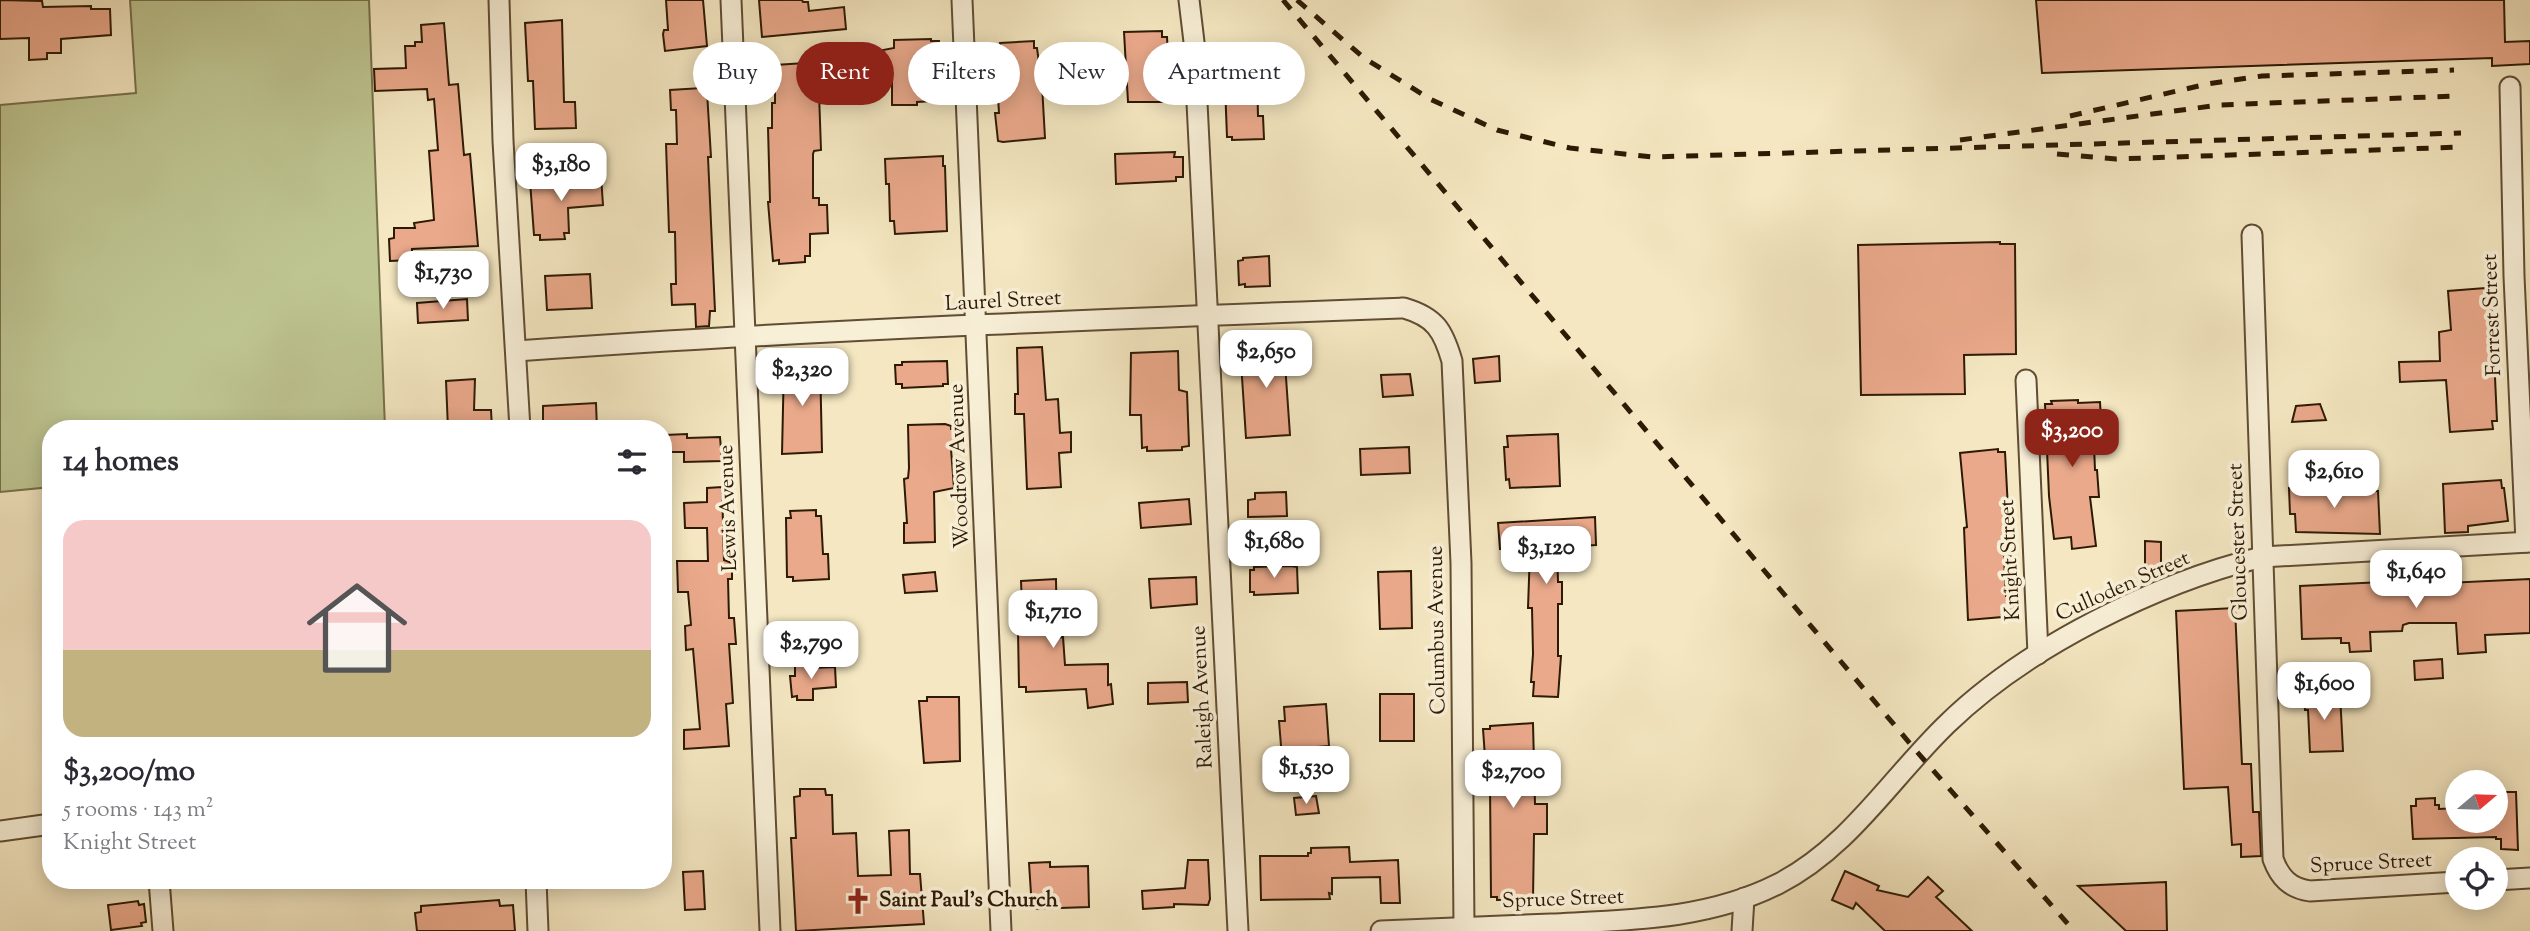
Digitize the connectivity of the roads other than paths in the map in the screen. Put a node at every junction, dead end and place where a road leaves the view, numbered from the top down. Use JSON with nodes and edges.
{"nodes":[{"id":1,"x":499,"y":0,"type":"edge"},
{"id":2,"x":731,"y":0,"type":"edge"},
{"id":3,"x":962,"y":0,"type":"edge"},
{"id":4,"x":1189,"y":0,"type":"edge"},
{"id":5,"x":2510,"y":87,"type":"dead end"},
{"id":6,"x":2252,"y":235,"type":"dead end"},
{"id":7,"x":1209,"y":315,"type":"junction"},
{"id":8,"x":977,"y":327,"type":"junction"},
{"id":9,"x":746,"y":337,"type":"junction"},
{"id":10,"x":516,"y":351,"type":"junction"},
{"id":11,"x":1452,"y":373,"type":"joint"},
{"id":12,"x":2026,"y":380,"type":"dead end"},
{"id":13,"x":520,"y":420,"type":"edge"},
{"id":14,"x":2528,"y":542,"type":"edge"},
{"id":15,"x":2262,"y":558,"type":"junction"},
{"id":16,"x":2038,"y":654,"type":"junction"},
{"id":17,"x":42,"y":825,"type":"edge"},
{"id":18,"x":0,"y":831,"type":"edge"},
{"id":19,"x":2273,"y":847,"type":"joint"},
{"id":20,"x":2530,"y":878,"type":"edge"},
{"id":21,"x":2508,"y":879,"type":"edge"},
{"id":22,"x":2445,"y":883,"type":"edge"},
{"id":23,"x":160,"y":889,"type":"edge"},
{"id":24,"x":536,"y":889,"type":"edge"},
{"id":25,"x":1744,"y":898,"type":"junction"},
{"id":26,"x":1464,"y":928,"type":"junction"},
{"id":27,"x":163,"y":931,"type":"edge"},
{"id":28,"x":538,"y":931,"type":"edge"},
{"id":29,"x":770,"y":931,"type":"edge"},
{"id":30,"x":1001,"y":931,"type":"edge"},
{"id":31,"x":1238,"y":931,"type":"edge"},
{"id":32,"x":1381,"y":931,"type":"edge"},
{"id":33,"x":1742,"y":931,"type":"edge"}],
"edges":[{"from":1,"to":10,"type":"street"},
{"from":2,"to":9,"type":"street","name":"Lewis Avenue"},
{"from":3,"to":8,"type":"street","name":"Woodrow Avenue"},
{"from":4,"to":7,"type":"street","name":"Raleigh Avenue"},
{"from":5,"to":14,"type":"street","name":"Forrest Street"},
{"from":6,"to":15,"type":"street","name":"Gloucester Street"},
{"from":7,"to":8,"type":"street","name":"Laurel Street"},
{"from":7,"to":11,"type":"street","name":"Laurel Street"},
{"from":7,"to":31,"type":"street","name":"Raleigh Avenue"},
{"from":8,"to":9,"type":"street","name":"Laurel Street"},
{"from":8,"to":30,"type":"street","name":"Woodrow Avenue"},
{"from":9,"to":10,"type":"street","name":"Laurel Street"},
{"from":9,"to":29,"type":"street","name":"Lewis Avenue"},
{"from":10,"to":13,"type":"street"},
{"from":11,"to":26,"type":"street","name":"Columbus Avenue"},
{"from":12,"to":16,"type":"street","name":"Knight Street"},
{"from":14,"to":15,"type":"street","name":"Culloden Street"},
{"from":15,"to":16,"type":"street","name":"Culloden Street"},
{"from":15,"to":19,"type":"street","name":"Gloucester Street"},
{"from":16,"to":25,"type":"street","name":"Culloden Street"},
{"from":17,"to":18,"type":"street"},
{"from":19,"to":22,"type":"street","name":"Spruce Street"},
{"from":20,"to":21,"type":"street"},
{"from":23,"to":27,"type":"street"},
{"from":24,"to":28,"type":"street"},
{"from":25,"to":26,"type":"street","name":"Spruce Street"},
{"from":25,"to":33,"type":"street"},
{"from":26,"to":32,"type":"street","name":"Spruce Street"}]}
